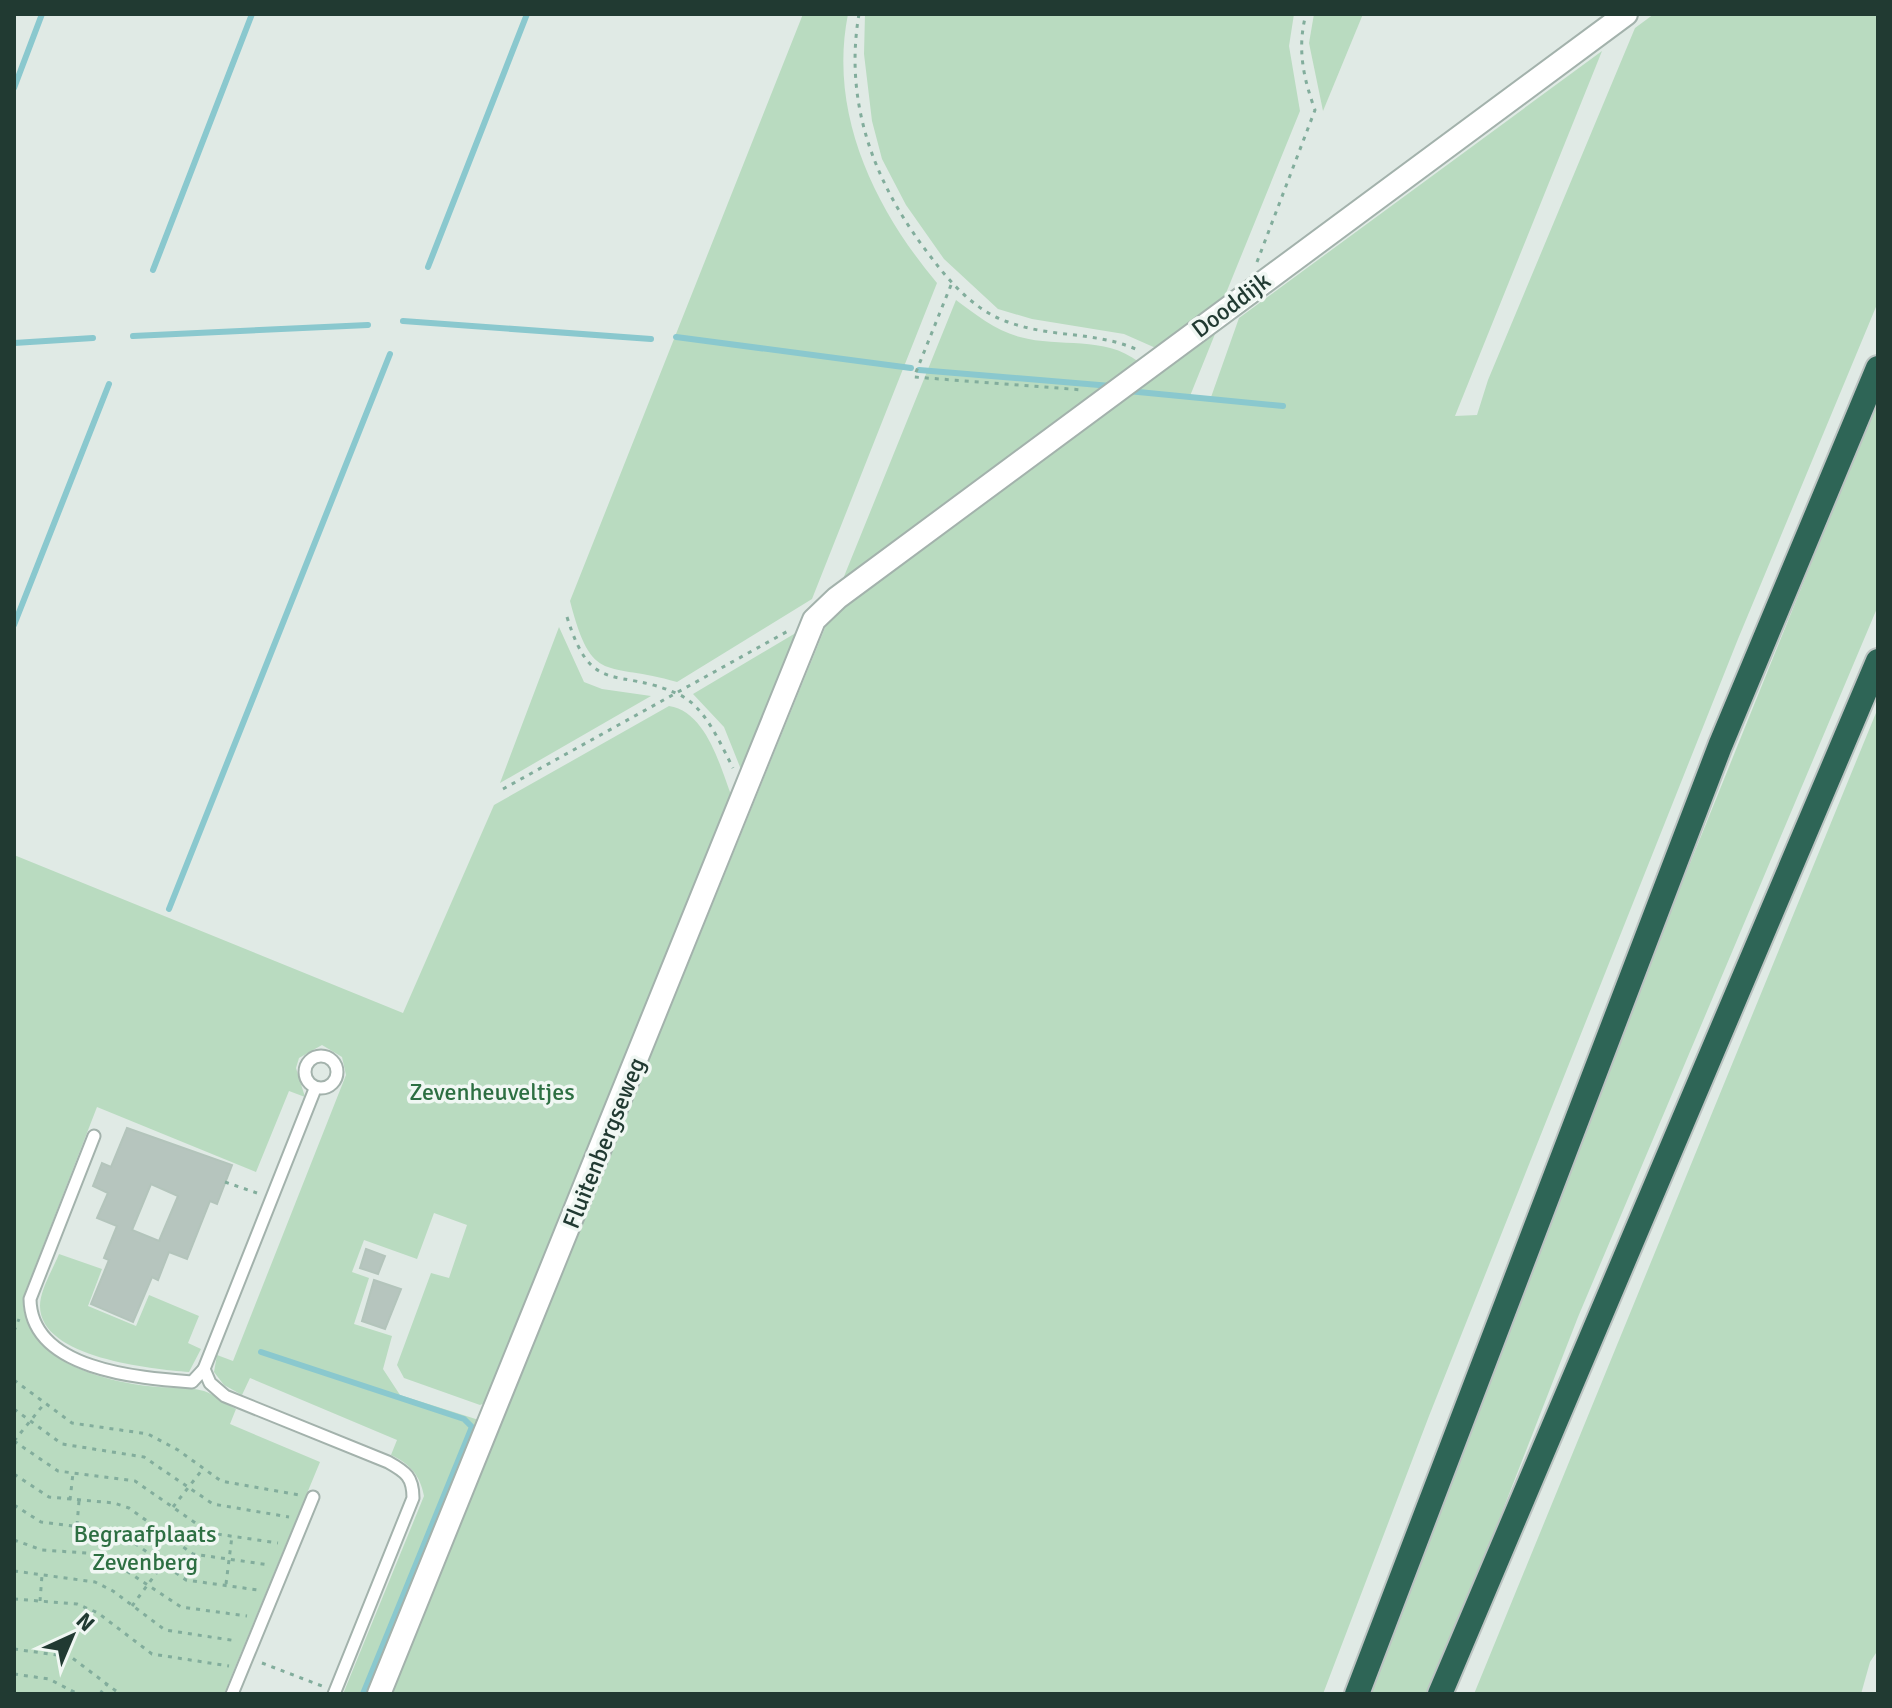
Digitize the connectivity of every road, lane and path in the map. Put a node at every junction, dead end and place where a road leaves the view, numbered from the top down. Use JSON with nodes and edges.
{"nodes":[{"id":1,"x":859,"y":14,"type":"edge"},
{"id":2,"x":1306,"y":14,"type":"edge"},
{"id":3,"x":1626,"y":14,"type":"edge"},
{"id":4,"x":952,"y":283,"type":"junction"},
{"id":5,"x":1244,"y":295,"type":"junction"},
{"id":6,"x":1155,"y":360,"type":"junction"},
{"id":7,"x":1878,"y":368,"type":"edge"},
{"id":8,"x":1110,"y":394,"type":"junction"},
{"id":9,"x":837,"y":598,"type":"joint"},
{"id":10,"x":819,"y":614,"type":"junction"},
{"id":11,"x":567,"y":617,"type":"dead end"},
{"id":12,"x":1878,"y":661,"type":"edge"},
{"id":13,"x":678,"y":694,"type":"junction"},
{"id":14,"x":503,"y":789,"type":"dead end"},
{"id":15,"x":745,"y":792,"type":"junction"},
{"id":16,"x":315,"y":1089,"type":"dead end"},
{"id":17,"x":94,"y":1136,"type":"dead end"},
{"id":18,"x":225,"y":1182,"type":"dead end"},
{"id":19,"x":272,"y":1199,"type":"junction"},
{"id":20,"x":204,"y":1369,"type":"junction"},
{"id":21,"x":14,"y":1380,"type":"edge"},
{"id":22,"x":44,"y":1404,"type":"junction"},
{"id":23,"x":14,"y":1409,"type":"edge"},
{"id":24,"x":30,"y":1421,"type":"junction"},
{"id":25,"x":14,"y":1441,"type":"edge"},
{"id":26,"x":202,"y":1470,"type":"junction"},
{"id":27,"x":73,"y":1473,"type":"junction"},
{"id":28,"x":14,"y":1474,"type":"edge"},
{"id":29,"x":188,"y":1488,"type":"junction"},
{"id":30,"x":313,"y":1497,"type":"joint"},
{"id":31,"x":70,"y":1500,"type":"junction"},
{"id":32,"x":79,"y":1501,"type":"junction"},
{"id":33,"x":14,"y":1505,"type":"edge"},
{"id":34,"x":173,"y":1507,"type":"junction"},
{"id":35,"x":304,"y":1519,"type":"junction"},
{"id":36,"x":77,"y":1526,"type":"junction"},
{"id":37,"x":232,"y":1536,"type":"junction"},
{"id":38,"x":14,"y":1540,"type":"edge"},
{"id":39,"x":293,"y":1545,"type":"junction"},
{"id":40,"x":229,"y":1561,"type":"junction"},
{"id":41,"x":163,"y":1564,"type":"junction"},
{"id":42,"x":285,"y":1566,"type":"junction"},
{"id":43,"x":14,"y":1571,"type":"edge"},
{"id":44,"x":42,"y":1575,"type":"junction"},
{"id":45,"x":147,"y":1585,"type":"junction"},
{"id":46,"x":226,"y":1586,"type":"junction"},
{"id":47,"x":274,"y":1593,"type":"junction"},
{"id":48,"x":14,"y":1599,"type":"edge"},
{"id":49,"x":40,"y":1601,"type":"junction"},
{"id":50,"x":132,"y":1606,"type":"junction"},
{"id":51,"x":264,"y":1618,"type":"junction"},
{"id":52,"x":253,"y":1644,"type":"junction"},
{"id":53,"x":14,"y":1649,"type":"edge"},
{"id":54,"x":245,"y":1662,"type":"junction"},
{"id":55,"x":14,"y":1674,"type":"edge"},
{"id":56,"x":107,"y":1684,"type":"junction"},
{"id":57,"x":334,"y":1693,"type":"edge"},
{"id":58,"x":78,"y":1694,"type":"edge"},
{"id":59,"x":100,"y":1694,"type":"edge"},
{"id":60,"x":120,"y":1694,"type":"edge"},
{"id":61,"x":232,"y":1694,"type":"edge"},
{"id":62,"x":379,"y":1694,"type":"edge"},
{"id":63,"x":1357,"y":1694,"type":"edge"},
{"id":64,"x":1440,"y":1694,"type":"edge"}],
"edges":[{"from":1,"to":4,"type":"path"},
{"from":2,"to":5,"type":"path"},
{"from":3,"to":5,"type":"street","name":"Dooddijk"},
{"from":4,"to":6,"type":"path"},
{"from":4,"to":8,"type":"path"},
{"from":5,"to":6,"type":"street","name":"Dooddijk"},
{"from":6,"to":8,"type":"street","name":"Dooddijk"},
{"from":7,"to":63,"type":"highway"},
{"from":8,"to":9,"type":"street","name":"Dooddijk"},
{"from":9,"to":10,"type":"street","name":"Fluitenbergseweg"},
{"from":10,"to":13,"type":"path"},
{"from":10,"to":15,"type":"street","name":"Fluitenbergseweg"},
{"from":11,"to":13,"type":"path"},
{"from":12,"to":64,"type":"highway"},
{"from":13,"to":14,"type":"path"},
{"from":13,"to":15,"type":"path"},
{"from":15,"to":62,"type":"street","name":"Fluitenbergseweg"},
{"from":16,"to":19,"type":"lane"},
{"from":17,"to":20,"type":"lane"},
{"from":18,"to":19,"type":"path"},
{"from":19,"to":20,"type":"lane"},
{"from":20,"to":57,"type":"lane"},
{"from":21,"to":22,"type":"path"},
{"from":22,"to":24,"type":"path"},
{"from":22,"to":26,"type":"path"},
{"from":23,"to":24,"type":"path"},
{"from":24,"to":25,"type":"path"},
{"from":24,"to":29,"type":"path"},
{"from":25,"to":27,"type":"path"},
{"from":26,"to":29,"type":"path"},
{"from":26,"to":30,"type":"path"},
{"from":27,"to":31,"type":"path"},
{"from":27,"to":34,"type":"path"},
{"from":28,"to":31,"type":"path"},
{"from":29,"to":34,"type":"path"},
{"from":29,"to":35,"type":"path"},
{"from":30,"to":35,"type":"lane"},
{"from":31,"to":32,"type":"path"},
{"from":32,"to":36,"type":"path"},
{"from":32,"to":40,"type":"path"},
{"from":33,"to":36,"type":"path"},
{"from":34,"to":37,"type":"path"},
{"from":35,"to":39,"type":"lane"},
{"from":36,"to":41,"type":"path"},
{"from":37,"to":39,"type":"path"},
{"from":37,"to":40,"type":"path"},
{"from":38,"to":45,"type":"path"},
{"from":39,"to":42,"type":"lane"},
{"from":40,"to":42,"type":"path"},
{"from":40,"to":46,"type":"path"},
{"from":41,"to":45,"type":"path"},
{"from":41,"to":46,"type":"path"},
{"from":42,"to":47,"type":"lane"},
{"from":43,"to":44,"type":"path"},
{"from":44,"to":49,"type":"path"},
{"from":44,"to":50,"type":"path"},
{"from":45,"to":50,"type":"path"},
{"from":45,"to":51,"type":"path"},
{"from":46,"to":47,"type":"path"},
{"from":47,"to":51,"type":"lane"},
{"from":48,"to":49,"type":"path"},
{"from":49,"to":54,"type":"path"},
{"from":50,"to":52,"type":"path"},
{"from":51,"to":52,"type":"lane"},
{"from":52,"to":54,"type":"lane"},
{"from":53,"to":56,"type":"path"},
{"from":54,"to":57,"type":"path"},
{"from":54,"to":61,"type":"lane"},
{"from":55,"to":58,"type":"path"},
{"from":56,"to":59,"type":"path"},
{"from":56,"to":60,"type":"path"}]}
